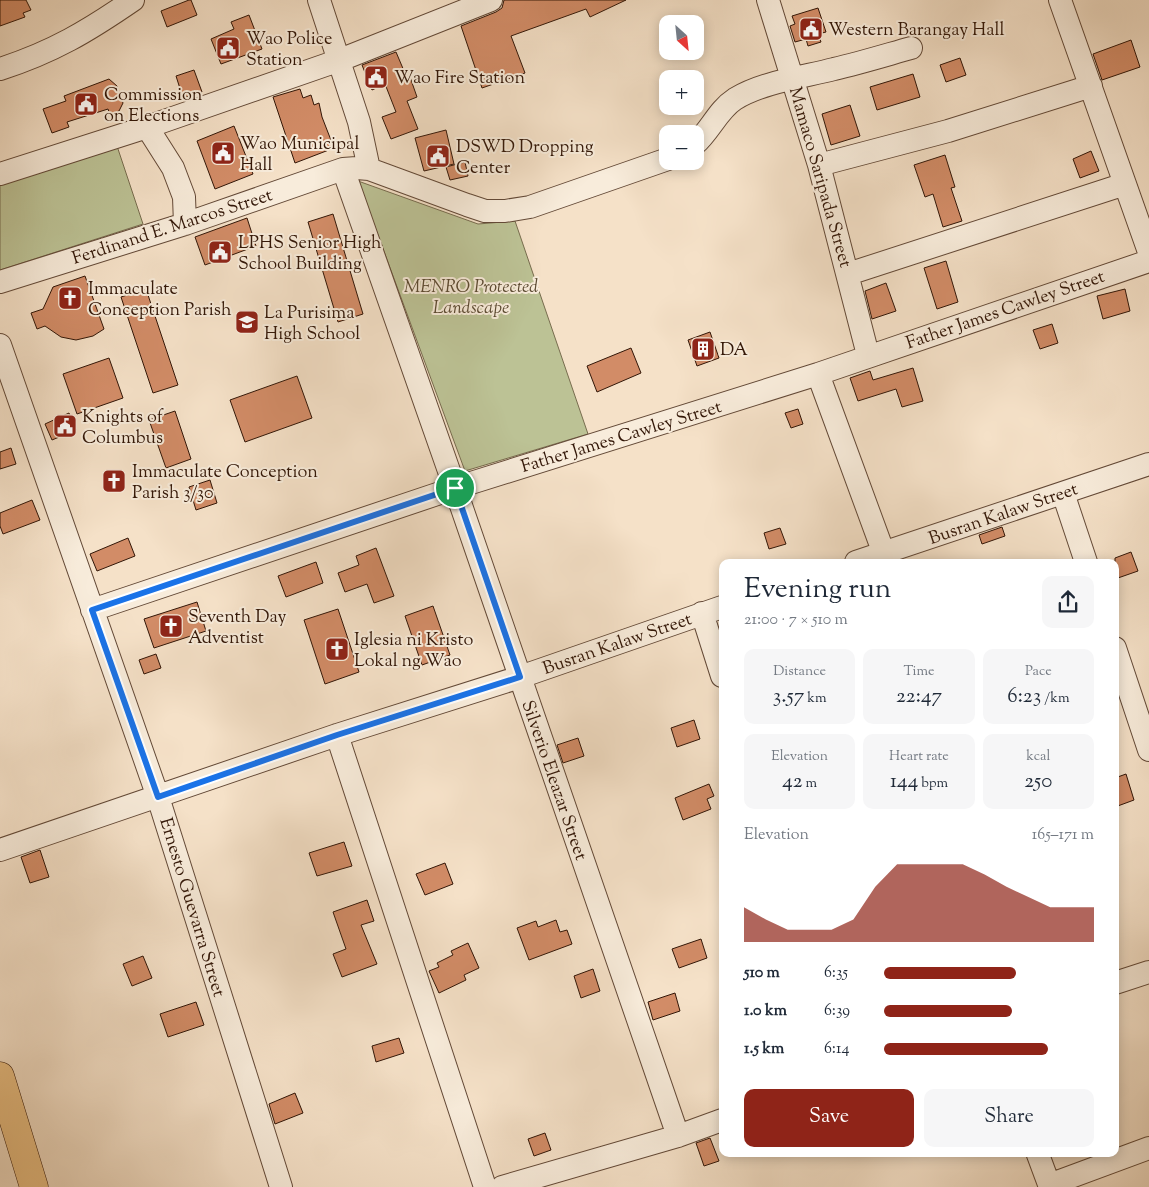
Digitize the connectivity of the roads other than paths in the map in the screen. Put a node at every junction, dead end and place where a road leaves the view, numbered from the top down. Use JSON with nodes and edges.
{"nodes":[{"id":1,"x":133,"y":0,"type":"edge"},
{"id":2,"x":319,"y":0,"type":"edge"},
{"id":3,"x":491,"y":0,"type":"edge"},
{"id":4,"x":768,"y":0,"type":"edge"},
{"id":5,"x":1060,"y":0,"type":"edge"},
{"id":6,"x":912,"y":48,"type":"dead end"},
{"id":7,"x":340,"y":60,"type":"junction"},
{"id":8,"x":0,"y":69,"type":"edge"},
{"id":9,"x":793,"y":78,"type":"junction"},
{"id":10,"x":1091,"y":86,"type":"junction"},
{"id":11,"x":147,"y":127,"type":"junction"},
{"id":12,"x":704,"y":134,"type":"edge"},
{"id":13,"x":659,"y":162,"type":"edge"},
{"id":14,"x":819,"y":165,"type":"junction"},
{"id":15,"x":343,"y":169,"type":"junction"},
{"id":16,"x":369,"y":169,"type":"junction"},
{"id":17,"x":0,"y":174,"type":"edge"},
{"id":18,"x":1125,"y":184,"type":"junction"},
{"id":19,"x":185,"y":224,"type":"junction"},
{"id":20,"x":1149,"y":252,"type":"edge"},
{"id":21,"x":1149,"y":261,"type":"edge"},
{"id":22,"x":848,"y":274,"type":"junction"},
{"id":23,"x":0,"y":282,"type":"edge"},
{"id":24,"x":0,"y":345,"type":"edge"},
{"id":25,"x":868,"y":355,"type":"junction"},
{"id":26,"x":818,"y":374,"type":"junction"},
{"id":27,"x":7,"y":388,"type":"edge"},
{"id":28,"x":1149,"y":464,"type":"edge"},
{"id":29,"x":455,"y":488,"type":"junction"},
{"id":30,"x":1063,"y":493,"type":"junction"},
{"id":31,"x":886,"y":558,"type":"edge"},
{"id":32,"x":1085,"y":559,"type":"edge"},
{"id":33,"x":92,"y":610,"type":"junction"},
{"id":34,"x":712,"y":610,"type":"edge"},
{"id":35,"x":719,"y":656,"type":"edge"},
{"id":36,"x":1119,"y":660,"type":"edge"},
{"id":37,"x":520,"y":677,"type":"junction"},
{"id":38,"x":337,"y":735,"type":"junction"},
{"id":39,"x":1149,"y":750,"type":"edge"},
{"id":40,"x":158,"y":797,"type":"junction"},
{"id":41,"x":0,"y":850,"type":"edge"},
{"id":42,"x":1149,"y":972,"type":"edge"},
{"id":43,"x":1119,"y":982,"type":"edge"},
{"id":44,"x":0,"y":1076,"type":"edge"},
{"id":45,"x":719,"y":1121,"type":"edge"},
{"id":46,"x":678,"y":1136,"type":"junction"},
{"id":47,"x":1149,"y":1148,"type":"edge"},
{"id":48,"x":1039,"y":1157,"type":"edge"},
{"id":49,"x":1049,"y":1186,"type":"edge"},
{"id":50,"x":34,"y":1187,"type":"edge"},
{"id":51,"x":281,"y":1187,"type":"edge"},
{"id":52,"x":485,"y":1187,"type":"edge"},
{"id":53,"x":502,"y":1187,"type":"edge"}],
"edges":[{"from":1,"to":8,"type":"street"},
{"from":2,"to":7,"type":"street"},
{"from":3,"to":7,"type":"street"},
{"from":4,"to":9,"type":"street","name":"Mamaco Saripada Street"},
{"from":5,"to":10,"type":"street"},
{"from":6,"to":9,"type":"street"},
{"from":7,"to":11,"type":"street"},
{"from":7,"to":16,"type":"street"},
{"from":9,"to":12,"type":"street"},
{"from":9,"to":14,"type":"street","name":"Mamaco Saripada Street"},
{"from":10,"to":14,"type":"street"},
{"from":10,"to":18,"type":"street"},
{"from":11,"to":17,"type":"street"},
{"from":11,"to":19,"type":"street"},
{"from":13,"to":16,"type":"street"},
{"from":14,"to":22,"type":"street","name":"Mamaco Saripada Street"},
{"from":15,"to":16,"type":"street","name":"Ferdinand E. Marcos Street"},
{"from":15,"to":19,"type":"street","name":"Ferdinand E. Marcos Street"},
{"from":15,"to":29,"type":"street","name":"Silverio Eleazar Street"},
{"from":18,"to":20,"type":"street"},
{"from":18,"to":22,"type":"street"},
{"from":19,"to":23,"type":"street","name":"Ferdinand E. Marcos Street"},
{"from":21,"to":25,"type":"street","name":"Father James Cawley Street"},
{"from":22,"to":25,"type":"street","name":"Mamaco Saripada Street"},
{"from":24,"to":27,"type":"street","name":"Ernesto Guevarra Street"},
{"from":25,"to":26,"type":"street","name":"Father James Cawley Street"},
{"from":26,"to":29,"type":"street","name":"Father James Cawley Street"},
{"from":26,"to":31,"type":"street"},
{"from":27,"to":33,"type":"street","name":"Ernesto Guevarra Street"},
{"from":28,"to":30,"type":"street","name":"Busran Kalaw Street"},
{"from":29,"to":33,"type":"street","name":"Father James Cawley Street"},
{"from":29,"to":37,"type":"street","name":"Silverio Eleazar Street"},
{"from":30,"to":31,"type":"street","name":"Busran Kalaw Street"},
{"from":30,"to":32,"type":"street"},
{"from":33,"to":40,"type":"street","name":"Ernesto Guevarra Street"},
{"from":34,"to":35,"type":"street"},
{"from":34,"to":37,"type":"street","name":"Busran Kalaw Street"},
{"from":36,"to":39,"type":"street"},
{"from":37,"to":38,"type":"street","name":"Busran Kalaw Street"},
{"from":37,"to":46,"type":"street","name":"Silverio Eleazar Street"},
{"from":38,"to":40,"type":"street","name":"Busran Kalaw Street"},
{"from":38,"to":52,"type":"street"},
{"from":40,"to":41,"type":"street","name":"Busran Kalaw Street"},
{"from":40,"to":51,"type":"street","name":"Ernesto Guevarra Street"},
{"from":42,"to":43,"type":"street"},
{"from":44,"to":50,"type":"main road"},
{"from":45,"to":46,"type":"street"},
{"from":46,"to":53,"type":"street"},
{"from":47,"to":49,"type":"street"},
{"from":48,"to":49,"type":"street"}]}
